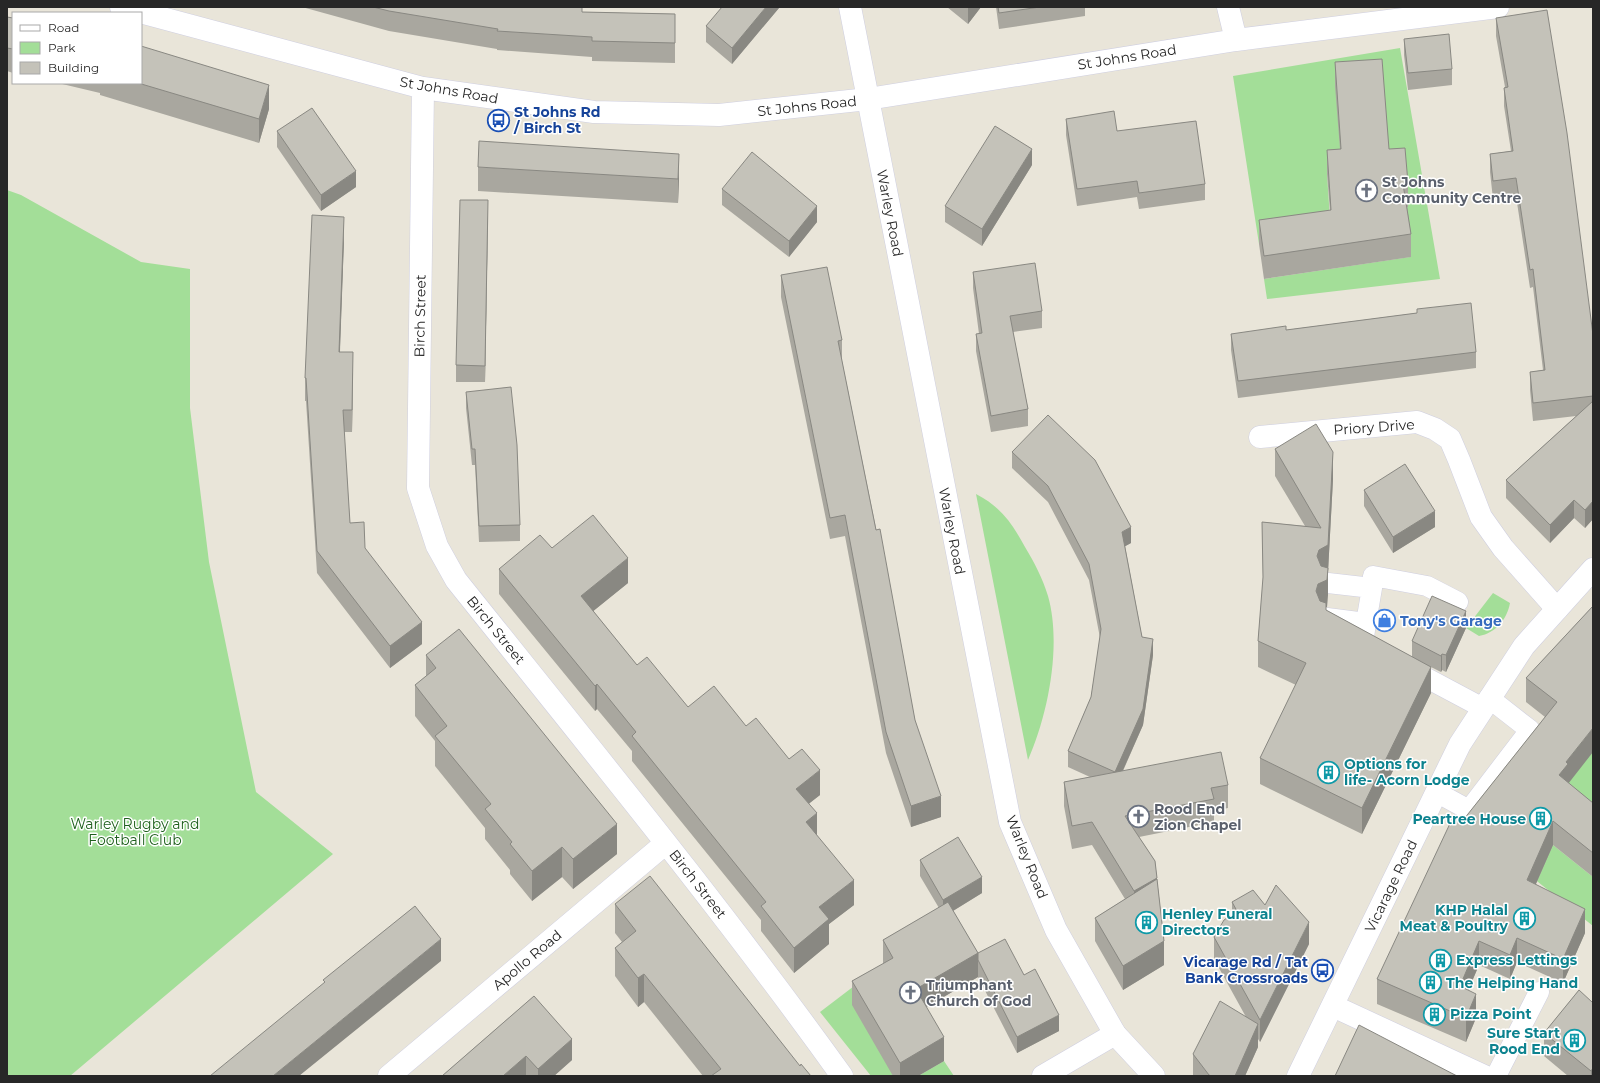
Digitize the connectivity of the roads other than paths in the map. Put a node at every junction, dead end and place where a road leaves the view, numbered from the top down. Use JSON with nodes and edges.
{"nodes":[{"id":1,"x":121,"y":7,"type":"edge"},
{"id":2,"x":850,"y":7,"type":"edge"},
{"id":3,"x":1228,"y":7,"type":"edge"},
{"id":4,"x":1498,"y":7,"type":"edge"},
{"id":5,"x":140,"y":12,"type":"edge"},
{"id":6,"x":142,"y":13,"type":"edge"},
{"id":7,"x":1236,"y":40,"type":"junction"},
{"id":8,"x":423,"y":88,"type":"junction"},
{"id":9,"x":868,"y":99,"type":"junction"},
{"id":10,"x":1260,"y":436,"type":"dead end"},
{"id":11,"x":1593,"y":569,"type":"edge"},
{"id":12,"x":1328,"y":583,"type":"edge"},
{"id":13,"x":1372,"y":588,"type":"junction"},
{"id":14,"x":1458,"y":602,"type":"dead end"},
{"id":15,"x":1557,"y":609,"type":"junction"},
{"id":16,"x":1327,"y":618,"type":"edge"},
{"id":17,"x":1366,"y":623,"type":"junction"},
{"id":18,"x":1486,"y":703,"type":"junction"},
{"id":19,"x":1436,"y":792,"type":"junction"},
{"id":20,"x":666,"y":844,"type":"junction"},
{"id":21,"x":1539,"y":992,"type":"dead end"},
{"id":22,"x":1333,"y":1006,"type":"junction"},
{"id":23,"x":1115,"y":1034,"type":"junction"},
{"id":24,"x":389,"y":1076,"type":"edge"},
{"id":25,"x":842,"y":1076,"type":"edge"},
{"id":26,"x":1043,"y":1076,"type":"edge"},
{"id":27,"x":1154,"y":1076,"type":"edge"},
{"id":28,"x":1298,"y":1076,"type":"edge"},
{"id":29,"x":1484,"y":1076,"type":"edge"},
{"id":30,"x":1496,"y":1076,"type":"edge"}],
"edges":[{"from":1,"to":5,"type":"street","name":"St Johns Road"},
{"from":2,"to":9,"type":"street","name":"Warley Road"},
{"from":3,"to":7,"type":"street"},
{"from":4,"to":7,"type":"street","name":"St Johns Road"},
{"from":6,"to":8,"type":"street","name":"St Johns Road"},
{"from":7,"to":9,"type":"street","name":"St Johns Road"},
{"from":8,"to":9,"type":"street","name":"St Johns Road"},
{"from":8,"to":20,"type":"street","name":"Birch Street"},
{"from":9,"to":23,"type":"street","name":"Warley Road"},
{"from":10,"to":15,"type":"street","name":"Priory Drive"},
{"from":11,"to":15,"type":"street","name":"Vicarage Road"},
{"from":12,"to":13,"type":"lane"},
{"from":13,"to":14,"type":"lane"},
{"from":13,"to":17,"type":"lane"},
{"from":15,"to":18,"type":"street","name":"Vicarage Road"},
{"from":16,"to":17,"type":"lane"},
{"from":17,"to":18,"type":"lane"},
{"from":18,"to":19,"type":"street","name":"Vicarage Road"},
{"from":18,"to":19,"type":"lane"},
{"from":19,"to":22,"type":"street","name":"Vicarage Road"},
{"from":20,"to":24,"type":"street","name":"Apollo Road"},
{"from":20,"to":25,"type":"street","name":"Birch Street"},
{"from":21,"to":30,"type":"lane"},
{"from":22,"to":28,"type":"street","name":"Vicarage Road"},
{"from":22,"to":29,"type":"street"},
{"from":23,"to":26,"type":"street"},
{"from":23,"to":27,"type":"street","name":"Warley Road"}]}
